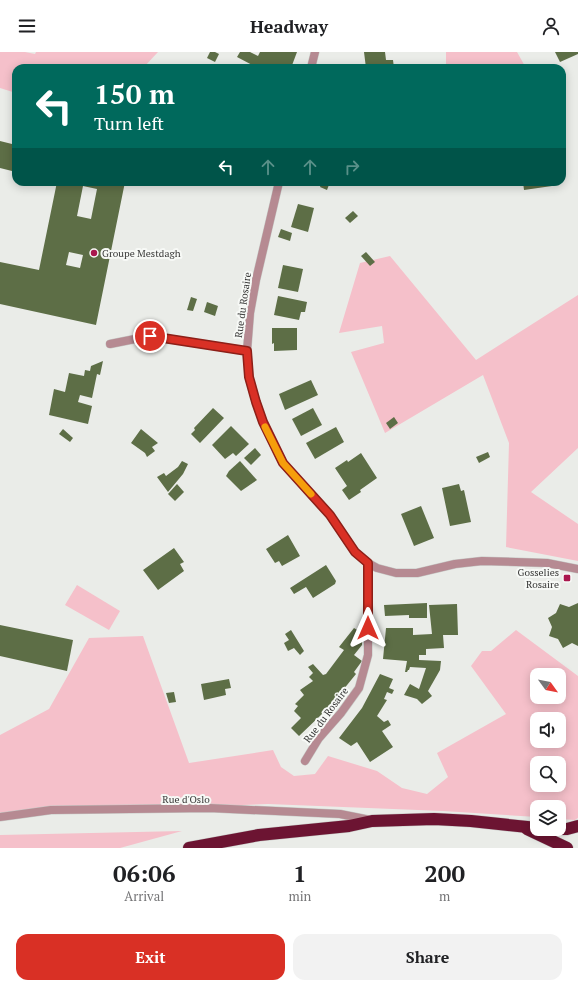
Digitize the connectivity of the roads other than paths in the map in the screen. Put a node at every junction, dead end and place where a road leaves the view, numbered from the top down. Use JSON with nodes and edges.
{"nodes":[{"id":1,"x":315,"y":52,"type":"edge"},
{"id":2,"x":312,"y":64,"type":"edge"},
{"id":3,"x":278,"y":186,"type":"edge"},
{"id":4,"x":110,"y":344,"type":"dead end"},
{"id":5,"x":247,"y":351,"type":"junction"},
{"id":6,"x":368,"y":563,"type":"junction"},
{"id":7,"x":578,"y":569,"type":"edge"},
{"id":8,"x":305,"y":761,"type":"dead end"},
{"id":9,"x":0,"y":817,"type":"edge"},
{"id":10,"x":372,"y":821,"type":"junction"},
{"id":11,"x":578,"y":826,"type":"edge"},
{"id":12,"x":524,"y":828,"type":"junction"},
{"id":13,"x":530,"y":828,"type":"edge"},
{"id":14,"x":566,"y":829,"type":"edge"},
{"id":15,"x":189,"y":848,"type":"edge"},
{"id":16,"x":567,"y":848,"type":"edge"}],
"edges":[{"from":1,"to":2,"type":"street"},
{"from":3,"to":5,"type":"street","name":"Rue du Rosaire"},
{"from":4,"to":5,"type":"street"},
{"from":5,"to":6,"type":"street","name":"Rue du Rosaire"},
{"from":6,"to":7,"type":"street","name":"Rue du Rosaire"},
{"from":6,"to":8,"type":"street","name":"Rue du Rosaire"},
{"from":9,"to":10,"type":"street","name":"Rue d'Oslo"},
{"from":10,"to":12,"type":"highway"},
{"from":10,"to":15,"type":"highway"},
{"from":11,"to":14,"type":"highway"},
{"from":12,"to":13,"type":"highway"},
{"from":12,"to":16,"type":"highway"}]}
